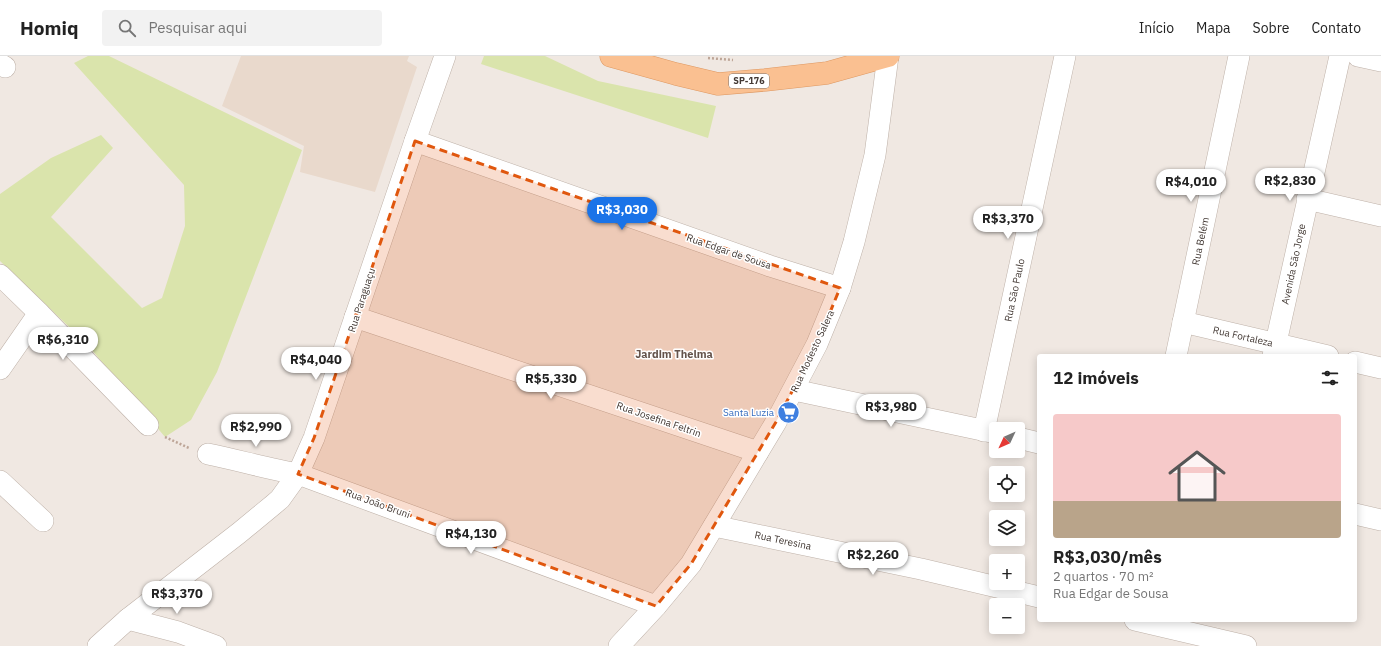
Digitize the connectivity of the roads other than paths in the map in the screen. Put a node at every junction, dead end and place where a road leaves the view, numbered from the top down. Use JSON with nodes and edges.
{"nodes":[{"id":1,"x":445,"y":56,"type":"edge"},
{"id":2,"x":611,"y":56,"type":"edge"},
{"id":3,"x":888,"y":56,"type":"edge"},
{"id":4,"x":1065,"y":56,"type":"edge"},
{"id":5,"x":1240,"y":56,"type":"edge"},
{"id":6,"x":1340,"y":56,"type":"edge"},
{"id":7,"x":1358,"y":56,"type":"edge"},
{"id":8,"x":1381,"y":61,"type":"edge"},
{"id":9,"x":415,"y":141,"type":"junction"},
{"id":10,"x":1307,"y":199,"type":"junction"},
{"id":11,"x":1381,"y":216,"type":"edge"},
{"id":12,"x":0,"y":275,"type":"edge"},
{"id":13,"x":840,"y":288,"type":"junction"},
{"id":14,"x":39,"y":313,"type":"junction"},
{"id":15,"x":355,"y":317,"type":"junction"},
{"id":16,"x":1183,"y":322,"type":"junction"},
{"id":17,"x":1274,"y":350,"type":"edge"},
{"id":18,"x":1176,"y":354,"type":"edge"},
{"id":19,"x":1310,"y":354,"type":"edge"},
{"id":20,"x":1357,"y":362,"type":"edge"},
{"id":21,"x":1381,"y":368,"type":"edge"},
{"id":22,"x":0,"y":369,"type":"edge"},
{"id":23,"x":794,"y":390,"type":"junction"},
{"id":24,"x":992,"y":422,"type":"edge"},
{"id":25,"x":148,"y":425,"type":"road end"},
{"id":26,"x":989,"y":432,"type":"edge"},
{"id":27,"x":1025,"y":440,"type":"edge"},
{"id":28,"x":1037,"y":443,"type":"edge"},
{"id":29,"x":758,"y":452,"type":"junction"},
{"id":30,"x":208,"y":454,"type":"road end"},
{"id":31,"x":298,"y":474,"type":"junction"},
{"id":32,"x":0,"y":481,"type":"edge"},
{"id":33,"x":1357,"y":514,"type":"edge"},
{"id":34,"x":1381,"y":520,"type":"edge"},
{"id":35,"x":43,"y":521,"type":"dead end"},
{"id":36,"x":714,"y":526,"type":"junction"},
{"id":37,"x":1037,"y":597,"type":"edge"},
{"id":38,"x":656,"y":606,"type":"junction"},
{"id":39,"x":128,"y":619,"type":"junction"},
{"id":40,"x":1144,"y":622,"type":"edge"},
{"id":41,"x":1200,"y":634,"type":"edge"},
{"id":42,"x":98,"y":646,"type":"edge"},
{"id":43,"x":216,"y":646,"type":"edge"},
{"id":44,"x":619,"y":646,"type":"edge"},
{"id":45,"x":1246,"y":646,"type":"edge"}],
"edges":[{"from":1,"to":9,"type":"street","name":"Rua Paraguaçu"},
{"from":2,"to":3,"type":"main road","number":"SP-176"},
{"from":3,"to":13,"type":"street","name":"Rua Modesto Salera"},
{"from":4,"to":24,"type":"street","name":"Rua São Paulo"},
{"from":5,"to":16,"type":"street","name":"Rua Belém"},
{"from":6,"to":10,"type":"street","name":"Avenida São Jorge"},
{"from":7,"to":8,"type":"street"},
{"from":9,"to":13,"type":"street","name":"Rua Edgar de Sousa"},
{"from":9,"to":15,"type":"street","name":"Rua Paraguaçu"},
{"from":10,"to":11,"type":"street"},
{"from":10,"to":17,"type":"street","name":"Avenida São Jorge"},
{"from":12,"to":14,"type":"street"},
{"from":13,"to":23,"type":"street","name":"Rua Modesto Salera"},
{"from":14,"to":22,"type":"street"},
{"from":14,"to":25,"type":"street"},
{"from":15,"to":29,"type":"street","name":"Rua Josefina Feltrin"},
{"from":15,"to":31,"type":"street","name":"Rua Paraguaçu"},
{"from":16,"to":17,"type":"street","name":"Rua Fortaleza"},
{"from":16,"to":18,"type":"street","name":"Rua Belém"},
{"from":17,"to":19,"type":"street","name":"Rua Fortaleza"},
{"from":20,"to":21,"type":"street"},
{"from":23,"to":26,"type":"street"},
{"from":23,"to":29,"type":"street","name":"Rua Modesto Salera"},
{"from":27,"to":28,"type":"street"},
{"from":29,"to":36,"type":"street","name":"Rua Modesto Salera"},
{"from":30,"to":31,"type":"street","name":"Rua João Bruni"},
{"from":31,"to":38,"type":"street","name":"Rua João Bruni"},
{"from":31,"to":39,"type":"street","name":"Rua Paraguaçu"},
{"from":32,"to":35,"type":"street"},
{"from":33,"to":34,"type":"street"},
{"from":36,"to":37,"type":"street","name":"Rua Teresina"},
{"from":36,"to":38,"type":"street","name":"Rua Modesto Salera"},
{"from":38,"to":44,"type":"street","name":"Rua Modesto Salera"},
{"from":39,"to":42,"type":"street","name":"Rua Paraguaçu"},
{"from":39,"to":43,"type":"street"},
{"from":40,"to":41,"type":"street"},
{"from":41,"to":45,"type":"street"}]}
